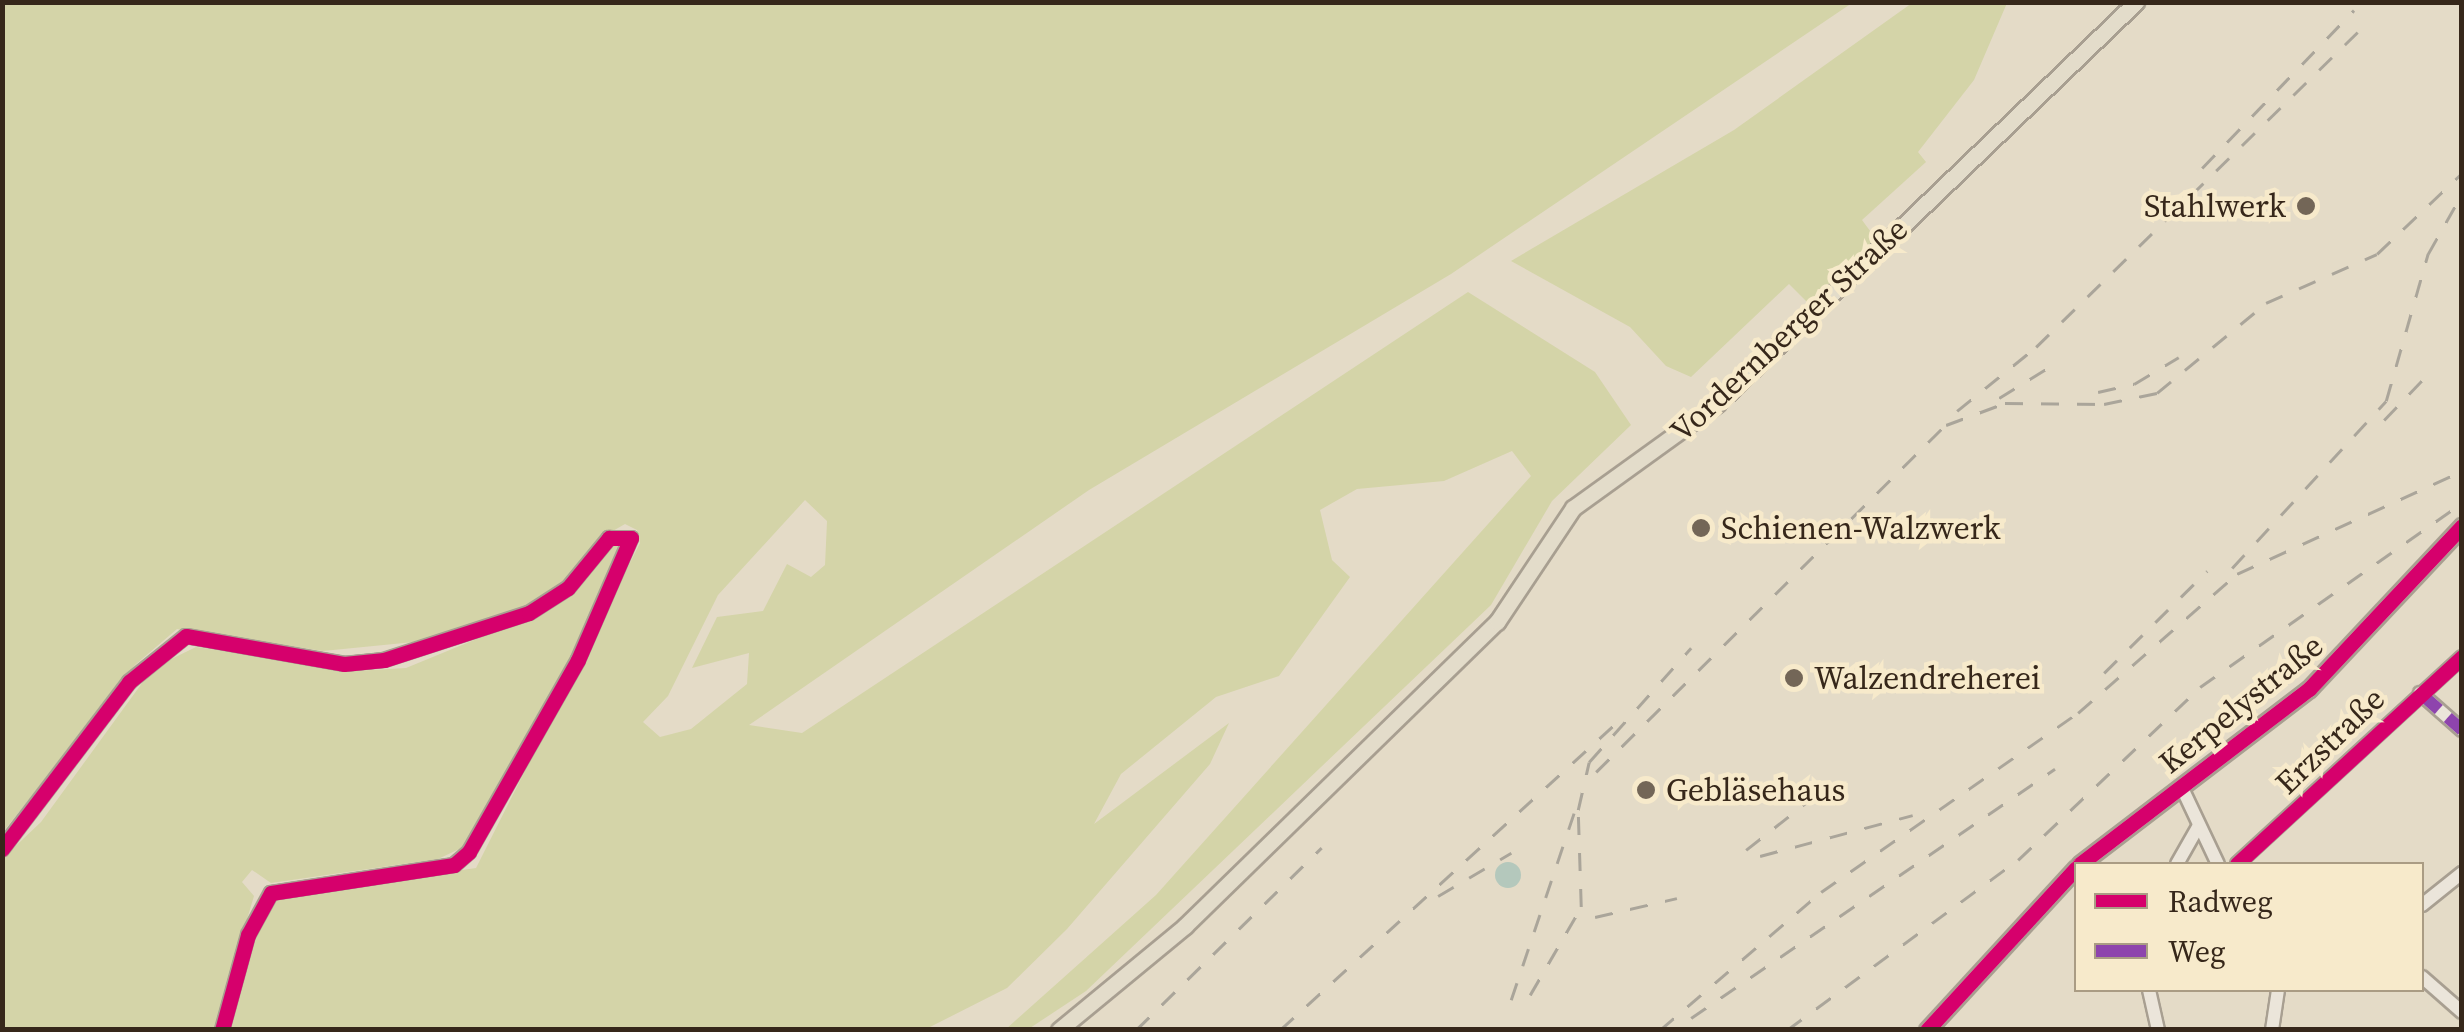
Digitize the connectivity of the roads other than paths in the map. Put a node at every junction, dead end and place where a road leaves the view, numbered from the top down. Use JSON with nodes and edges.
{"nodes":[{"id":1,"x":2136,"y":2,"type":"edge"},
{"id":2,"x":2462,"y":526,"type":"edge"},
{"id":3,"x":2462,"y":657,"type":"edge"},
{"id":4,"x":2420,"y":693,"type":"junction"},
{"id":5,"x":2462,"y":730,"type":"edge"},
{"id":6,"x":2182,"y":788,"type":"junction"},
{"id":7,"x":2198,"y":827,"type":"junction"},
{"id":8,"x":2,"y":849,"type":"edge"},
{"id":9,"x":2083,"y":862,"type":"edge"},
{"id":10,"x":2178,"y":862,"type":"edge"},
{"id":11,"x":2217,"y":862,"type":"edge"},
{"id":12,"x":2238,"y":862,"type":"edge"},
{"id":13,"x":2074,"y":870,"type":"edge"},
{"id":14,"x":2462,"y":873,"type":"edge"},
{"id":15,"x":2424,"y":904,"type":"edge"},
{"id":16,"x":2424,"y":979,"type":"edge"},
{"id":17,"x":2149,"y":992,"type":"edge"},
{"id":18,"x":2278,"y":992,"type":"edge"},
{"id":19,"x":2462,"y":1012,"type":"edge"},
{"id":20,"x":222,"y":1030,"type":"edge"},
{"id":21,"x":1059,"y":1030,"type":"edge"},
{"id":22,"x":1927,"y":1030,"type":"edge"},
{"id":23,"x":2158,"y":1030,"type":"edge"},
{"id":24,"x":2272,"y":1030,"type":"edge"}],
"edges":[{"from":1,"to":21,"type":"main road","name":"Vordernberger Straße"},
{"from":2,"to":6,"type":"main road","name":"Kerpelystraße"},
{"from":3,"to":4,"type":"street","name":"Erzstraße"},
{"from":4,"to":5,"type":"street"},
{"from":4,"to":12,"type":"street","name":"Erzstraße"},
{"from":6,"to":7,"type":"street"},
{"from":6,"to":9,"type":"main road","name":"Kerpelystraße"},
{"from":7,"to":10,"type":"street"},
{"from":7,"to":11,"type":"street"},
{"from":8,"to":20,"type":"street"},
{"from":13,"to":22,"type":"main road","name":"Kerpelystraße"},
{"from":14,"to":15,"type":"street"},
{"from":16,"to":19,"type":"street"},
{"from":17,"to":23,"type":"street"},
{"from":18,"to":24,"type":"street"}]}
